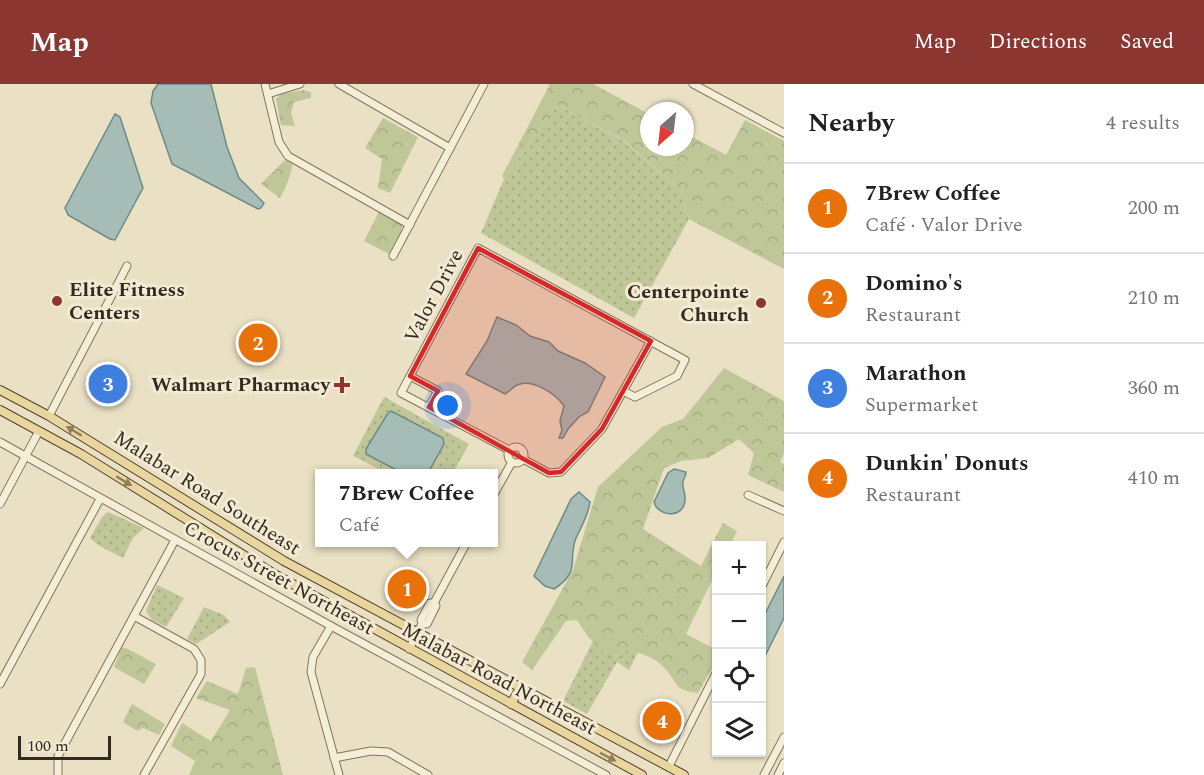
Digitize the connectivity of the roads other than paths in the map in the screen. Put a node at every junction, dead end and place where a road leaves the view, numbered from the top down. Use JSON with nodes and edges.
{"nodes":[{"id":1,"x":265,"y":84,"type":"edge"},
{"id":2,"x":300,"y":84,"type":"edge"},
{"id":3,"x":339,"y":84,"type":"edge"},
{"id":4,"x":484,"y":84,"type":"edge"},
{"id":5,"x":693,"y":84,"type":"edge"},
{"id":6,"x":268,"y":94,"type":"junction"},
{"id":7,"x":784,"y":133,"type":"edge"},
{"id":8,"x":450,"y":148,"type":"junction"},
{"id":9,"x":410,"y":225,"type":"junction"},
{"id":10,"x":393,"y":256,"type":"dead end"},
{"id":11,"x":127,"y":266,"type":"dead end"},
{"id":12,"x":651,"y":341,"type":"junction"},
{"id":13,"x":410,"y":376,"type":"junction"},
{"id":14,"x":0,"y":390,"type":"edge"},
{"id":15,"x":623,"y":391,"type":"junction"},
{"id":16,"x":429,"y":407,"type":"junction"},
{"id":17,"x":0,"y":410,"type":"edge"},
{"id":18,"x":49,"y":416,"type":"junction"},
{"id":19,"x":39,"y":431,"type":"junction"},
{"id":20,"x":0,"y":442,"type":"edge"},
{"id":21,"x":103,"y":449,"type":"junction"},
{"id":22,"x":74,"y":450,"type":"junction"},
{"id":23,"x":509,"y":450,"type":"junction"},
{"id":24,"x":26,"y":456,"type":"junction"},
{"id":25,"x":523,"y":459,"type":"junction"},
{"id":26,"x":512,"y":462,"type":"junction"},
{"id":27,"x":498,"y":487,"type":"edge"},
{"id":28,"x":748,"y":495,"type":"dead end"},
{"id":29,"x":100,"y":499,"type":"junction"},
{"id":30,"x":0,"y":504,"type":"edge"},
{"id":31,"x":784,"y":511,"type":"edge"},
{"id":32,"x":176,"y":540,"type":"junction"},
{"id":33,"x":784,"y":542,"type":"edge"},
{"id":34,"x":465,"y":547,"type":"edge"},
{"id":35,"x":766,"y":578,"type":"edge"},
{"id":36,"x":134,"y":616,"type":"junction"},
{"id":37,"x":331,"y":626,"type":"junction"},
{"id":38,"x":417,"y":634,"type":"junction"},
{"id":39,"x":409,"y":649,"type":"junction"},
{"id":40,"x":0,"y":684,"type":"edge"},
{"id":41,"x":712,"y":684,"type":"edge"},
{"id":42,"x":520,"y":688,"type":"junction"},
{"id":43,"x":511,"y":704,"type":"junction"},
{"id":44,"x":784,"y":737,"type":"edge"},
{"id":45,"x":334,"y":758,"type":"junction"},
{"id":46,"x":784,"y":763,"type":"edge"},
{"id":47,"x":669,"y":766,"type":"junction"},
{"id":48,"x":58,"y":775,"type":"edge"},
{"id":49,"x":144,"y":775,"type":"edge"},
{"id":50,"x":339,"y":775,"type":"edge"},
{"id":51,"x":428,"y":775,"type":"edge"},
{"id":52,"x":606,"y":775,"type":"edge"},
{"id":53,"x":642,"y":775,"type":"edge"},
{"id":54,"x":684,"y":775,"type":"edge"},
{"id":55,"x":764,"y":775,"type":"edge"},
{"id":56,"x":778,"y":775,"type":"edge"}],
"edges":[{"from":1,"to":6,"type":"street"},
{"from":2,"to":6,"type":"street"},
{"from":3,"to":8,"type":"street"},
{"from":4,"to":8,"type":"street"},
{"from":5,"to":7,"type":"street"},
{"from":6,"to":9,"type":"street"},
{"from":8,"to":9,"type":"street"},
{"from":9,"to":10,"type":"street"},
{"from":11,"to":18,"type":"street"},
{"from":12,"to":13,"type":"street","name":"Valor Drive"},
{"from":12,"to":15,"type":"street","name":"Valor Drive"},
{"from":12,"to":15,"type":"street","name":"Valor Drive"},
{"from":13,"to":16,"type":"street"},
{"from":13,"to":16,"type":"street","name":"Valor Drive"},
{"from":14,"to":18,"type":"main road","name":"Malabar Road Southeast"},
{"from":15,"to":25,"type":"street","name":"Valor Drive"},
{"from":16,"to":23,"type":"street","name":"Valor Drive"},
{"from":17,"to":19,"type":"main road","name":"Malabar Road Northeast"},
{"from":21,"to":18,"type":"main road","name":"Malabar Road Southeast","one_way":true},
{"from":19,"to":22,"type":"main road","name":"Malabar Road Northeast"},
{"from":19,"to":24,"type":"street"},
{"from":20,"to":24,"type":"street","name":"Crocus Street Northeast"},
{"from":21,"to":22,"type":"main road"},
{"from":21,"to":38,"type":"main road","name":"Malabar Road Southeast"},
{"from":22,"to":39,"type":"main road","name":"Malabar Road Northeast","one_way":true},
{"from":23,"to":25,"type":"street","name":"Valor Drive"},
{"from":23,"to":26,"type":"street"},
{"from":24,"to":29,"type":"street","name":"Crocus Street Northeast"},
{"from":24,"to":30,"type":"street"},
{"from":25,"to":26,"type":"street"},
{"from":26,"to":27,"type":"street"},
{"from":28,"to":31,"type":"street"},
{"from":29,"to":32,"type":"street","name":"Crocus Street Northeast"},
{"from":29,"to":40,"type":"street"},
{"from":32,"to":36,"type":"street"},
{"from":32,"to":37,"type":"street","name":"Crocus Street Northeast"},
{"from":33,"to":35,"type":"street"},
{"from":34,"to":38,"type":"street"},
{"from":36,"to":48,"type":"street"},
{"from":36,"to":49,"type":"street"},
{"from":37,"to":45,"type":"street"},
{"from":37,"to":52,"type":"street","name":"Crocus Street Northeast"},
{"from":38,"to":39,"type":"street"},
{"from":38,"to":42,"type":"main road","name":"Malabar Road Southeast"},
{"from":39,"to":43,"type":"main road","name":"Malabar Road Northeast"},
{"from":41,"to":47,"type":"street"},
{"from":42,"to":43,"type":"main road"},
{"from":42,"to":47,"type":"main road","name":"Malabar Road Southeast"},
{"from":43,"to":53,"type":"main road","name":"Malabar Road Northeast","one_way":true},
{"from":44,"to":55,"type":"street"},
{"from":45,"to":50,"type":"street"},
{"from":45,"to":51,"type":"street"},
{"from":46,"to":56,"type":"street"},
{"from":47,"to":54,"type":"main road","name":"Malabar Road Southeast"}]}
